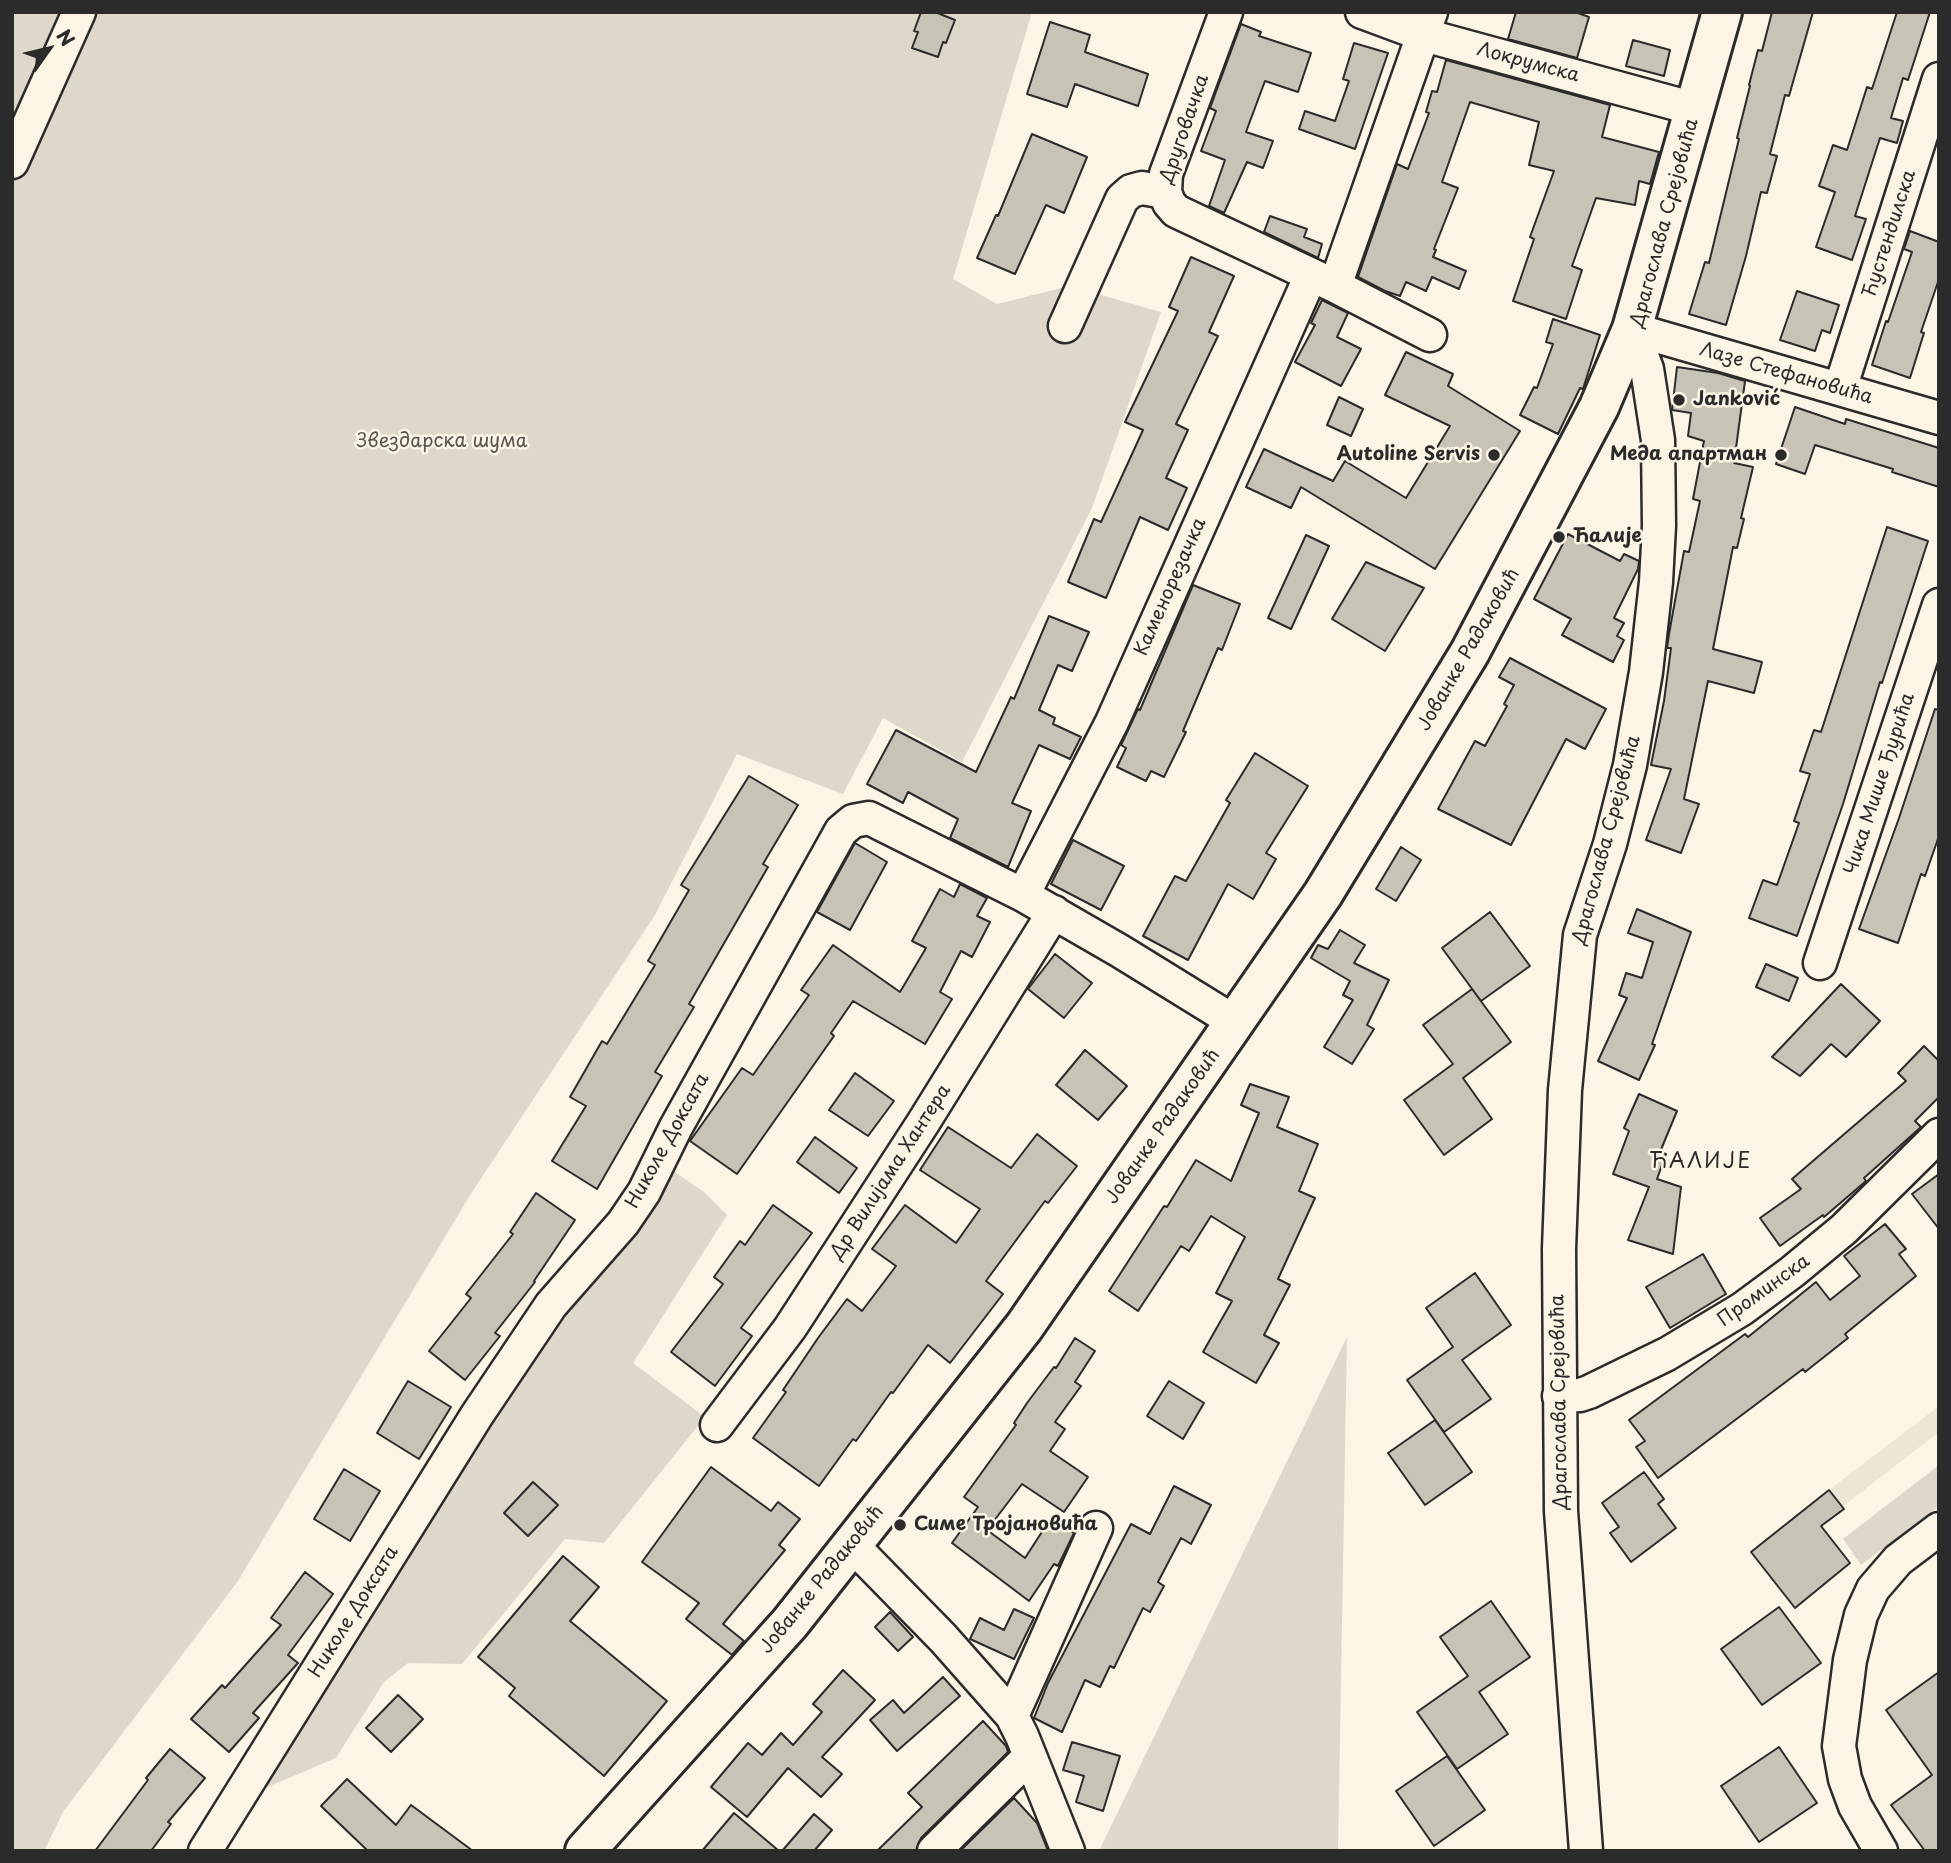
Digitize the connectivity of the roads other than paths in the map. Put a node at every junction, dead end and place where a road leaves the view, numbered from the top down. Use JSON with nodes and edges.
{"nodes":[{"id":1,"x":79,"y":12,"type":"edge"},
{"id":2,"x":1226,"y":12,"type":"edge"},
{"id":3,"x":1362,"y":12,"type":"edge"},
{"id":4,"x":1722,"y":12,"type":"edge"},
{"id":5,"x":1427,"y":24,"type":"edge"},
{"id":6,"x":1939,"y":79,"type":"edge"},
{"id":7,"x":1695,"y":109,"type":"junction"},
{"id":8,"x":12,"y":162,"type":"edge"},
{"id":9,"x":1165,"y":192,"type":"junction"},
{"id":10,"x":1323,"y":281,"type":"junction"},
{"id":11,"x":1065,"y":326,"type":"dead end"},
{"id":12,"x":1633,"y":329,"type":"junction"},
{"id":13,"x":1430,"y":335,"type":"dead end"},
{"id":14,"x":1840,"y":389,"type":"junction"},
{"id":15,"x":1939,"y":418,"type":"edge"},
{"id":16,"x":1939,"y":605,"type":"edge"},
{"id":17,"x":1023,"y":895,"type":"junction"},
{"id":18,"x":1054,"y":912,"type":"junction"},
{"id":19,"x":1820,"y":963,"type":"dead end"},
{"id":20,"x":1235,"y":1022,"type":"junction"},
{"id":21,"x":1939,"y":1135,"type":"edge"},
{"id":22,"x":1559,"y":1396,"type":"junction"},
{"id":23,"x":717,"y":1425,"type":"dead end"},
{"id":24,"x":1096,"y":1528,"type":"dead end"},
{"id":25,"x":1939,"y":1530,"type":"edge"},
{"id":26,"x":852,"y":1545,"type":"junction"},
{"id":27,"x":1012,"y":1716,"type":"junction"},
{"id":28,"x":1030,"y":1756,"type":"junction"},
{"id":29,"x":205,"y":1851,"type":"edge"},
{"id":30,"x":585,"y":1851,"type":"edge"},
{"id":31,"x":934,"y":1851,"type":"edge"},
{"id":32,"x":1068,"y":1851,"type":"edge"},
{"id":33,"x":1586,"y":1851,"type":"edge"},
{"id":34,"x":1881,"y":1851,"type":"edge"}],
"edges":[{"from":1,"to":8,"type":"street"},
{"from":2,"to":9,"type":"street","name":"Друговачка"},
{"from":3,"to":5,"type":"street","name":"Локрумска"},
{"from":4,"to":7,"type":"main road","name":"Драгослава Срејовића"},
{"from":5,"to":7,"type":"street","name":"Локрумска"},
{"from":5,"to":10,"type":"street","name":"Каменорезачка"},
{"from":6,"to":14,"type":"street","name":"Ћустендилска"},
{"from":7,"to":12,"type":"main road","name":"Драгослава Срејовића"},
{"from":9,"to":10,"type":"street"},
{"from":9,"to":11,"type":"street","name":"Друговачка"},
{"from":10,"to":13,"type":"street"},
{"from":10,"to":17,"type":"street","name":"Каменорезачка"},
{"from":12,"to":14,"type":"street","name":"Лазе Стефановића"},
{"from":12,"to":20,"type":"main road","name":"Јованке Радаковић"},
{"from":12,"to":22,"type":"street","name":"Драгослава Срејовића"},
{"from":14,"to":15,"type":"street","name":"Лазе Стефановића"},
{"from":16,"to":19,"type":"street","name":"Чика Мише Ђурића"},
{"from":17,"to":18,"type":"street","name":"Николе Доксата"},
{"from":17,"to":29,"type":"street","name":"Николе Доксата"},
{"from":18,"to":20,"type":"street","name":"Николе Доксата"},
{"from":18,"to":23,"type":"street","name":"Др Вилијама Хантера"},
{"from":20,"to":26,"type":"main road","name":"Јованке Радаковић"},
{"from":21,"to":22,"type":"street","name":"Проминска"},
{"from":22,"to":33,"type":"street","name":"Драгослава Срејовића"},
{"from":24,"to":27,"type":"street"},
{"from":25,"to":34,"type":"street"},
{"from":26,"to":27,"type":"street"},
{"from":26,"to":30,"type":"main road","name":"Јованке Радаковић"},
{"from":27,"to":28,"type":"street"},
{"from":28,"to":31,"type":"street"},
{"from":28,"to":32,"type":"street"}]}
